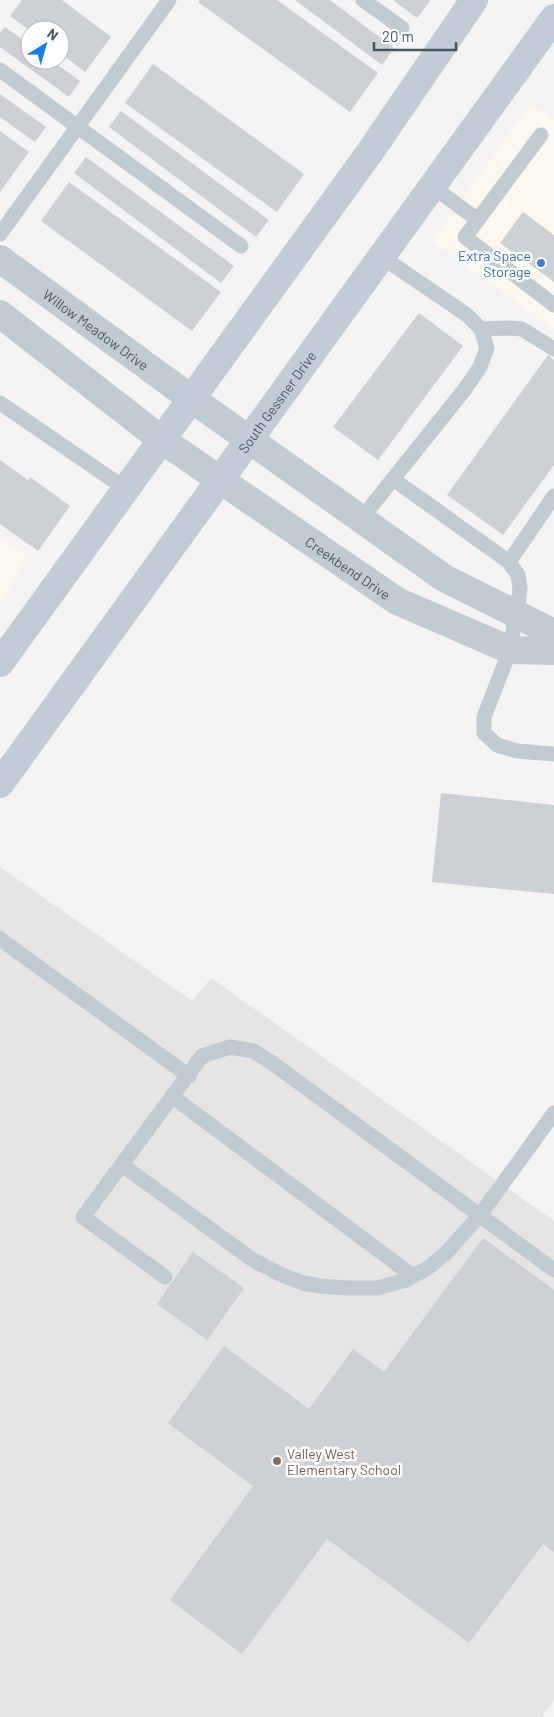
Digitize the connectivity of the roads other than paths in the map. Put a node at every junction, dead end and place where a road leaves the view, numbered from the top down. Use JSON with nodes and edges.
{"nodes":[{"id":1,"x":169,"y":0,"type":"edge"},
{"id":2,"x":363,"y":0,"type":"edge"},
{"id":3,"x":474,"y":0,"type":"edge"},
{"id":4,"x":554,"y":18,"type":"edge"},
{"id":5,"x":402,"y":28,"type":"dead end"},
{"id":6,"x":0,"y":70,"type":"edge"},
{"id":7,"x":78,"y":126,"type":"junction"},
{"id":8,"x":540,"y":135,"type":"dead end"},
{"id":9,"x":433,"y":187,"type":"junction"},
{"id":10,"x":478,"y":220,"type":"junction"},
{"id":11,"x":0,"y":234,"type":"edge"},
{"id":12,"x":241,"y":246,"type":"dead end"},
{"id":13,"x":382,"y":257,"type":"junction"},
{"id":14,"x":0,"y":259,"type":"edge"},
{"id":15,"x":553,"y":302,"type":"edge"},
{"id":16,"x":0,"y":314,"type":"edge"},
{"id":17,"x":482,"y":329,"type":"junction"},
{"id":18,"x":554,"y":349,"type":"edge"},
{"id":19,"x":192,"y":400,"type":"junction"},
{"id":20,"x":0,"y":403,"type":"edge"},
{"id":21,"x":249,"y":439,"type":"junction"},
{"id":22,"x":162,"y":440,"type":"junction"},
{"id":23,"x":393,"y":479,"type":"junction"},
{"id":24,"x":220,"y":480,"type":"junction"},
{"id":25,"x":126,"y":489,"type":"junction"},
{"id":26,"x":554,"y":496,"type":"edge"},
{"id":27,"x":361,"y":519,"type":"junction"},
{"id":28,"x":509,"y":562,"type":"junction"},
{"id":29,"x":516,"y":614,"type":"junction"},
{"id":30,"x":554,"y":633,"type":"edge"},
{"id":31,"x":510,"y":650,"type":"junction"},
{"id":32,"x":554,"y":651,"type":"edge"},
{"id":33,"x":0,"y":663,"type":"edge"},
{"id":34,"x":554,"y":754,"type":"edge"},
{"id":35,"x":0,"y":784,"type":"edge"},
{"id":36,"x":0,"y":939,"type":"edge"},
{"id":37,"x":189,"y":1076,"type":"junction"},
{"id":38,"x":173,"y":1097,"type":"junction"},
{"id":39,"x":554,"y":1113,"type":"edge"},
{"id":40,"x":122,"y":1165,"type":"junction"},
{"id":41,"x":480,"y":1215,"type":"junction"},
{"id":42,"x":554,"y":1270,"type":"edge"},
{"id":43,"x":413,"y":1276,"type":"junction"},
{"id":44,"x":165,"y":1277,"type":"dead end"}],
"edges":[{"from":1,"to":7,"type":"lane"},
{"from":2,"to":5,"type":"lane"},
{"from":3,"to":19,"type":"main road"},
{"from":4,"to":9,"type":"main road","name":"South Gessner Drive"},
{"from":6,"to":7,"type":"lane"},
{"from":7,"to":11,"type":"lane"},
{"from":7,"to":12,"type":"lane"},
{"from":8,"to":10,"type":"lane"},
{"from":9,"to":10,"type":"lane"},
{"from":9,"to":13,"type":"main road","name":"South Gessner Drive"},
{"from":10,"to":15,"type":"lane"},
{"from":13,"to":17,"type":"lane"},
{"from":13,"to":21,"type":"main road","name":"South Gessner Drive"},
{"from":14,"to":19,"type":"street","name":"Willow Meadow Drive"},
{"from":16,"to":22,"type":"street"},
{"from":17,"to":18,"type":"lane"},
{"from":17,"to":23,"type":"lane"},
{"from":19,"to":21,"type":"street"},
{"from":19,"to":22,"type":"main road"},
{"from":20,"to":25,"type":"lane"},
{"from":21,"to":24,"type":"main road","name":"South Gessner Drive"},
{"from":21,"to":27,"type":"street"},
{"from":22,"to":24,"type":"street","name":"Creekbend Drive"},
{"from":22,"to":25,"type":"main road"},
{"from":23,"to":27,"type":"lane"},
{"from":23,"to":28,"type":"lane"},
{"from":24,"to":31,"type":"street","name":"Creekbend Drive"},
{"from":24,"to":35,"type":"main road","name":"South Gessner Drive"},
{"from":25,"to":33,"type":"main road"},
{"from":26,"to":28,"type":"lane"},
{"from":27,"to":29,"type":"street"},
{"from":28,"to":29,"type":"lane"},
{"from":29,"to":30,"type":"street"},
{"from":29,"to":31,"type":"lane"},
{"from":31,"to":32,"type":"street","name":"Creekbend Drive"},
{"from":31,"to":34,"type":"lane"},
{"from":36,"to":37,"type":"lane"},
{"from":37,"to":38,"type":"lane"},
{"from":37,"to":41,"type":"lane"},
{"from":38,"to":40,"type":"lane"},
{"from":38,"to":43,"type":"lane"},
{"from":39,"to":41,"type":"lane"},
{"from":40,"to":43,"type":"lane"},
{"from":40,"to":44,"type":"lane"},
{"from":41,"to":42,"type":"lane"},
{"from":41,"to":43,"type":"lane"}]}
